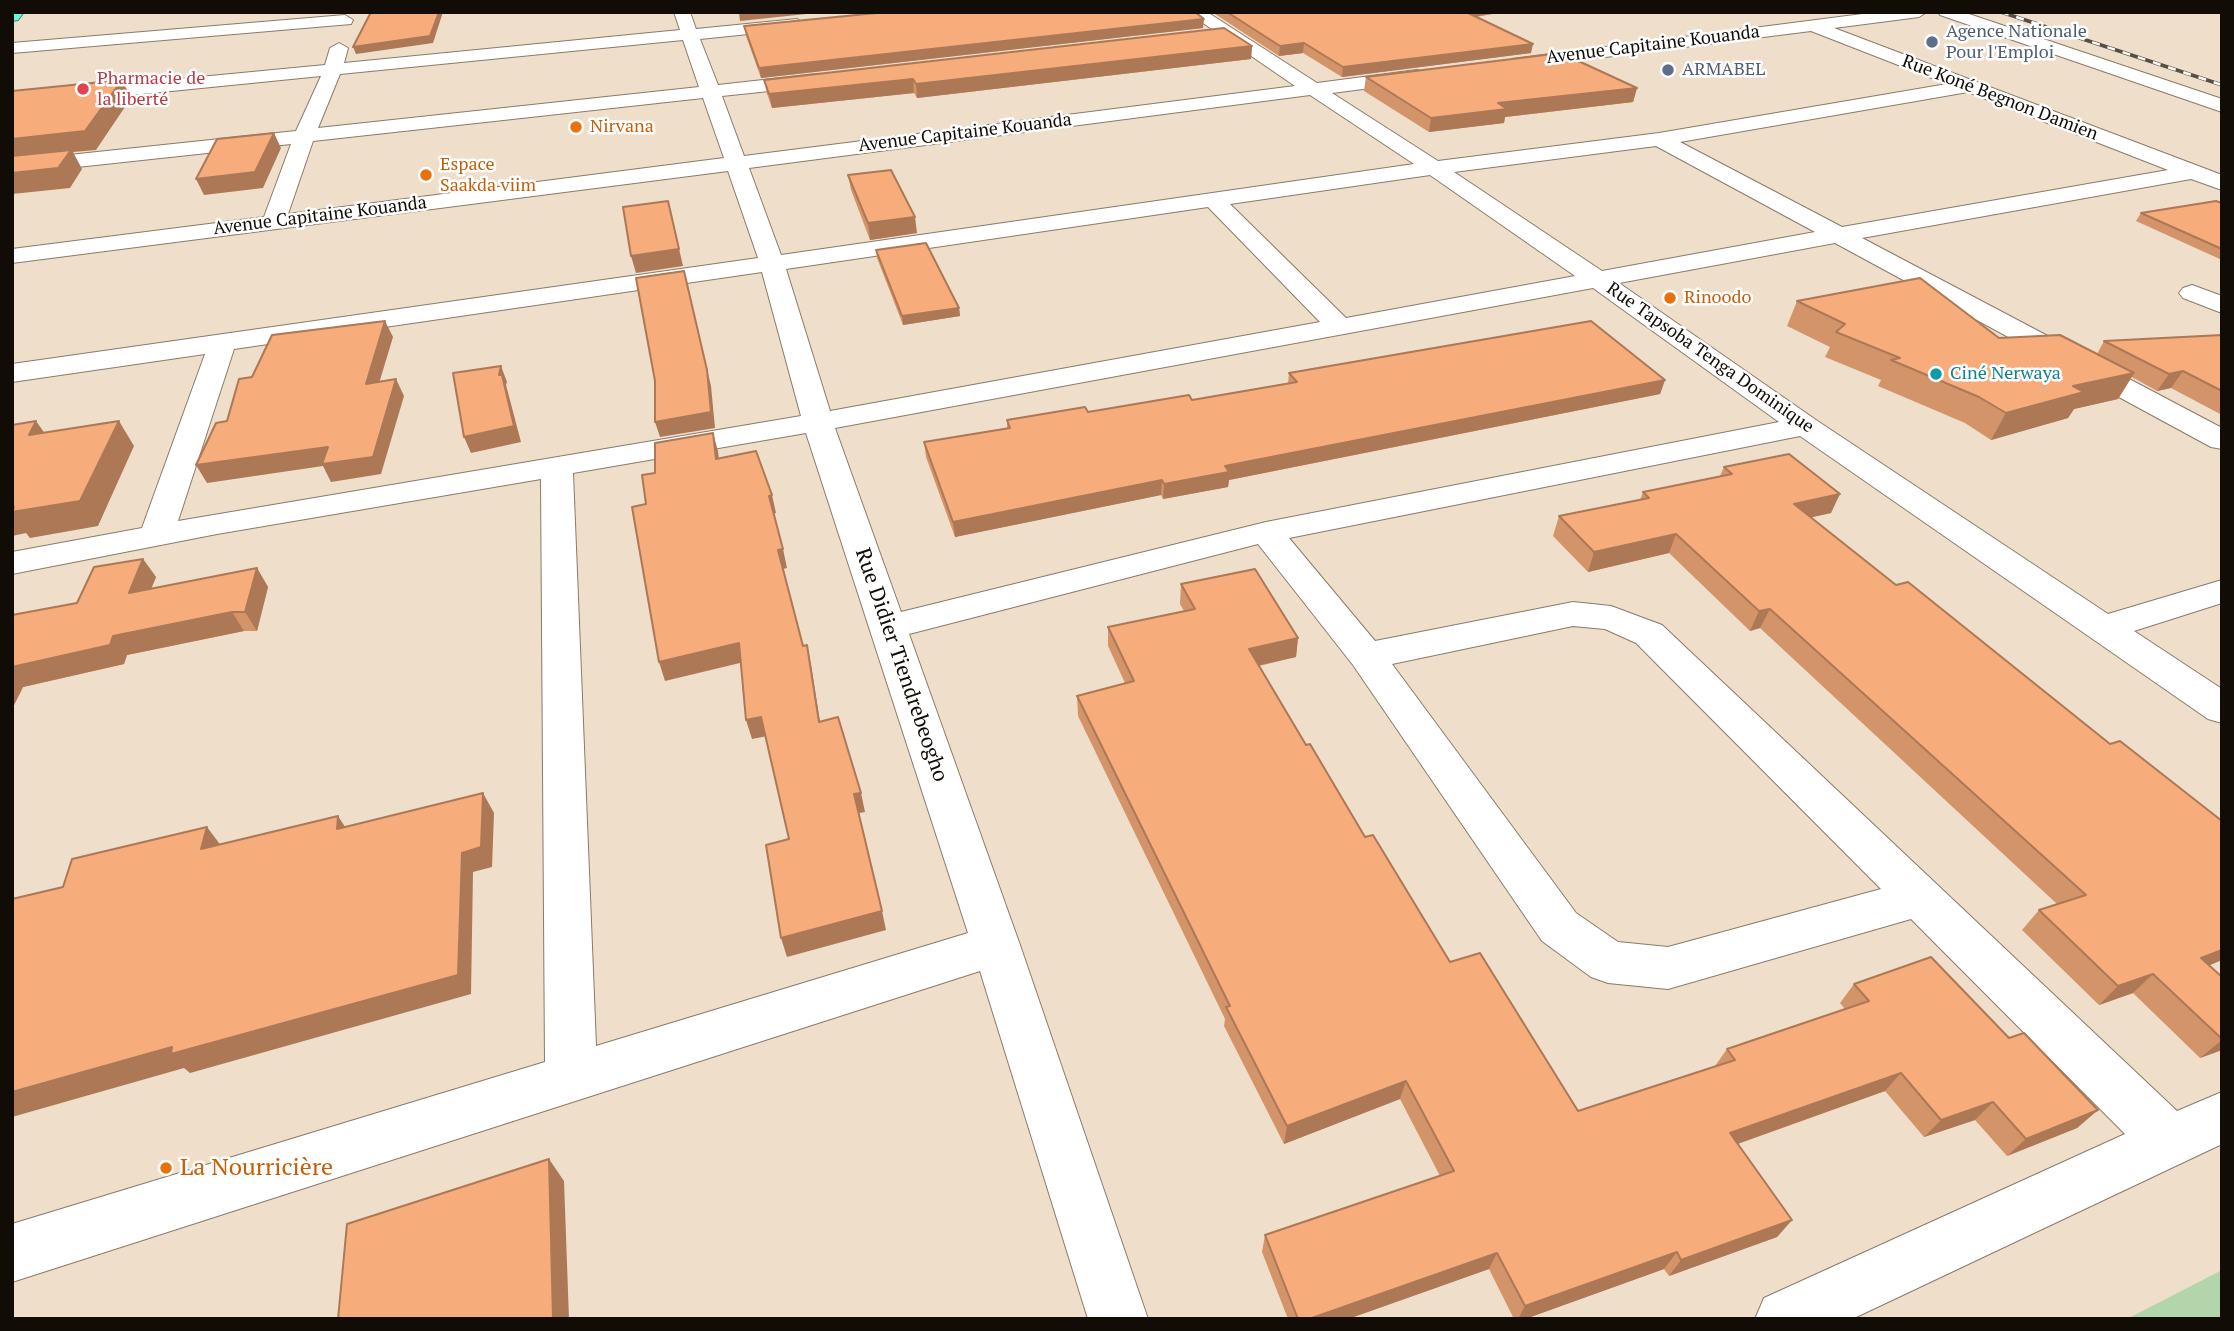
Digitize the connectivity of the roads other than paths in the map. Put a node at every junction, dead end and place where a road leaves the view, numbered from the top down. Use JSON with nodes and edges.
{"nodes":[{"id":1,"x":16,"y":12,"type":"edge"},
{"id":2,"x":1778,"y":12,"type":"edge"},
{"id":3,"x":1919,"y":12,"type":"edge"},
{"id":4,"x":1945,"y":12,"type":"edge"},
{"id":5,"x":12,"y":16,"type":"edge"},
{"id":6,"x":347,"y":16,"type":"edge"},
{"id":7,"x":809,"y":22,"type":"edge"},
{"id":8,"x":685,"y":24,"type":"edge"},
{"id":9,"x":1811,"y":25,"type":"junction"},
{"id":10,"x":1206,"y":27,"type":"edge"},
{"id":11,"x":1853,"y":41,"type":"junction"},
{"id":12,"x":1815,"y":46,"type":"dead end"},
{"id":13,"x":12,"y":48,"type":"edge"},
{"id":14,"x":1630,"y":48,"type":"junction"},
{"id":15,"x":1590,"y":54,"type":"junction"},
{"id":16,"x":1666,"y":63,"type":"dead end"},
{"id":17,"x":1493,"y":66,"type":"edge"},
{"id":18,"x":334,"y":67,"type":"junction"},
{"id":19,"x":1611,"y":72,"type":"dead end"},
{"id":20,"x":1438,"y":73,"type":"edge"},
{"id":21,"x":831,"y":78,"type":"edge"},
{"id":22,"x":1397,"y":78,"type":"junction"},
{"id":23,"x":1969,"y":86,"type":"junction"},
{"id":24,"x":1312,"y":89,"type":"junction"},
{"id":25,"x":709,"y":93,"type":"junction"},
{"id":26,"x":1426,"y":94,"type":"edge"},
{"id":27,"x":12,"y":101,"type":"edge"},
{"id":28,"x":2222,"y":106,"type":"edge"},
{"id":29,"x":304,"y":137,"type":"junction"},
{"id":30,"x":1658,"y":139,"type":"junction"},
{"id":31,"x":736,"y":163,"type":"junction"},
{"id":32,"x":12,"y":168,"type":"edge"},
{"id":33,"x":1434,"y":168,"type":"junction"},
{"id":34,"x":2192,"y":172,"type":"junction"},
{"id":35,"x":2222,"y":183,"type":"edge"},
{"id":36,"x":1214,"y":201,"type":"junction"},
{"id":37,"x":273,"y":223,"type":"junction"},
{"id":38,"x":1833,"y":234,"type":"junction"},
{"id":39,"x":12,"y":256,"type":"edge"},
{"id":40,"x":772,"y":263,"type":"junction"},
{"id":41,"x":1597,"y":279,"type":"junction"},
{"id":42,"x":2192,"y":293,"type":"dead end"},
{"id":43,"x":2222,"y":305,"type":"edge"},
{"id":44,"x":1341,"y":328,"type":"junction"},
{"id":45,"x":222,"y":344,"type":"junction"},
{"id":46,"x":12,"y":373,"type":"edge"},
{"id":47,"x":818,"y":422,"type":"junction"},
{"id":48,"x":1805,"y":426,"type":"junction"},
{"id":49,"x":2222,"y":440,"type":"edge"},
{"id":50,"x":557,"y":468,"type":"junction"},
{"id":51,"x":1266,"y":533,"type":"junction"},
{"id":52,"x":158,"y":534,"type":"junction"},
{"id":53,"x":12,"y":563,"type":"edge"},
{"id":54,"x":2222,"y":591,"type":"edge"},
{"id":55,"x":888,"y":627,"type":"junction"},
{"id":56,"x":2105,"y":628,"type":"junction"},
{"id":57,"x":1366,"y":656,"type":"junction"},
{"id":58,"x":2222,"y":709,"type":"edge"},
{"id":59,"x":1919,"y":898,"type":"junction"},
{"id":60,"x":996,"y":946,"type":"junction"},
{"id":61,"x":571,"y":1078,"type":"junction"},
{"id":62,"x":2222,"y":1117,"type":"edge"},
{"id":63,"x":2170,"y":1141,"type":"junction"},
{"id":64,"x":12,"y":1253,"type":"edge"},
{"id":65,"x":1118,"y":1319,"type":"edge"},
{"id":66,"x":1785,"y":1319,"type":"edge"}],
"edges":[{"from":1,"to":5,"type":"main road"},
{"from":2,"to":9,"type":"street","name":"Rue Koné Begnon Damien"},
{"from":3,"to":9,"type":"street","name":"Avenue Capitaine Kouanda"},
{"from":4,"to":28,"type":"street"},
{"from":6,"to":13,"type":"street"},
{"from":6,"to":18,"type":"street"},
{"from":7,"to":8,"type":"street"},
{"from":8,"to":18,"type":"street"},
{"from":8,"to":25,"type":"street","name":"Rue Didier Tiendrebeogho"},
{"from":9,"to":11,"type":"street","name":"Rue Koné Begnon Damien"},
{"from":9,"to":14,"type":"street","name":"Avenue Capitaine Kouanda"},
{"from":10,"to":24,"type":"street","name":"Rue Tapsoba Tenga Dominique"},
{"from":11,"to":12,"type":"street"},
{"from":11,"to":23,"type":"street","name":"Rue Koné Begnon Damien"},
{"from":14,"to":15,"type":"street","name":"Avenue Capitaine Kouanda"},
{"from":14,"to":16,"type":"street"},
{"from":15,"to":17,"type":"street","name":"Avenue Capitaine Kouanda"},
{"from":15,"to":19,"type":"street"},
{"from":18,"to":27,"type":"street"},
{"from":18,"to":29,"type":"street"},
{"from":20,"to":22,"type":"street","name":"Avenue Capitaine Kouanda"},
{"from":21,"to":25,"type":"street"},
{"from":22,"to":24,"type":"street","name":"Avenue Capitaine Kouanda"},
{"from":22,"to":26,"type":"street"},
{"from":23,"to":30,"type":"street"},
{"from":23,"to":34,"type":"street","name":"Rue Koné Begnon Damien"},
{"from":24,"to":31,"type":"street","name":"Avenue Capitaine Kouanda"},
{"from":24,"to":33,"type":"street","name":"Rue Tapsoba Tenga Dominique"},
{"from":25,"to":29,"type":"street"},
{"from":25,"to":31,"type":"street","name":"Rue Didier Tiendrebeogho"},
{"from":29,"to":32,"type":"street"},
{"from":29,"to":37,"type":"street"},
{"from":30,"to":33,"type":"street"},
{"from":30,"to":38,"type":"street"},
{"from":31,"to":37,"type":"street","name":"Avenue Capitaine Kouanda"},
{"from":31,"to":40,"type":"street","name":"Rue Didier Tiendrebeogho"},
{"from":33,"to":36,"type":"street"},
{"from":33,"to":41,"type":"street","name":"Rue Tapsoba Tenga Dominique"},
{"from":34,"to":35,"type":"street","name":"Rue Koné Begnon Damien"},
{"from":34,"to":38,"type":"street"},
{"from":36,"to":40,"type":"street"},
{"from":36,"to":44,"type":"street"},
{"from":37,"to":39,"type":"street","name":"Avenue Capitaine Kouanda"},
{"from":38,"to":41,"type":"street"},
{"from":38,"to":49,"type":"street"},
{"from":40,"to":45,"type":"street"},
{"from":40,"to":47,"type":"street","name":"Rue Didier Tiendrebeogho"},
{"from":41,"to":44,"type":"street"},
{"from":41,"to":48,"type":"street","name":"Rue Tapsoba Tenga Dominique"},
{"from":42,"to":43,"type":"street"},
{"from":44,"to":47,"type":"street"},
{"from":45,"to":46,"type":"street"},
{"from":45,"to":52,"type":"street"},
{"from":47,"to":50,"type":"street"},
{"from":47,"to":55,"type":"street","name":"Rue Didier Tiendrebeogho"},
{"from":48,"to":51,"type":"street"},
{"from":48,"to":56,"type":"street","name":"Rue Tapsoba Tenga Dominique"},
{"from":50,"to":52,"type":"street"},
{"from":50,"to":61,"type":"street"},
{"from":51,"to":55,"type":"street"},
{"from":51,"to":57,"type":"street"},
{"from":52,"to":53,"type":"street"},
{"from":54,"to":56,"type":"street"},
{"from":55,"to":60,"type":"street","name":"Rue Didier Tiendrebeogho"},
{"from":56,"to":58,"type":"street","name":"Rue Tapsoba Tenga Dominique"},
{"from":57,"to":59,"type":"street"},
{"from":57,"to":59,"type":"street"},
{"from":59,"to":63,"type":"street"},
{"from":60,"to":61,"type":"street"},
{"from":60,"to":65,"type":"street","name":"Rue Didier Tiendrebeogho"},
{"from":61,"to":64,"type":"street"},
{"from":62,"to":63,"type":"street"},
{"from":63,"to":66,"type":"street"}]}
